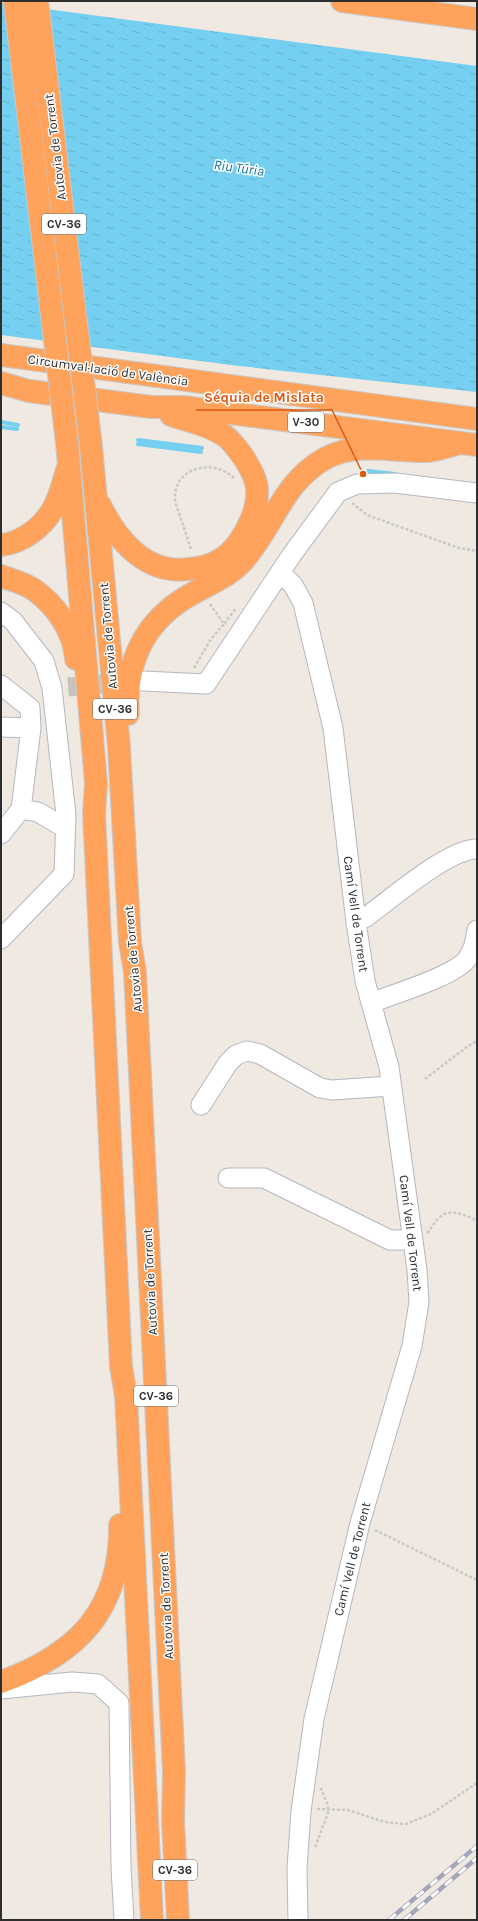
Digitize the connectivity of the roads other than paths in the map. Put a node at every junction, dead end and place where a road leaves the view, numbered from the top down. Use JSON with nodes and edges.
{"nodes":[{"id":1,"x":14,"y":1,"type":"edge"},
{"id":2,"x":37,"y":1,"type":"edge"},
{"id":3,"x":342,"y":1,"type":"edge"},
{"id":4,"x":477,"y":19,"type":"edge"},
{"id":5,"x":1,"y":355,"type":"edge"},
{"id":6,"x":1,"y":384,"type":"edge"},
{"id":7,"x":29,"y":391,"type":"junction"},
{"id":8,"x":1,"y":395,"type":"edge"},
{"id":9,"x":151,"y":407,"type":"junction"},
{"id":10,"x":477,"y":419,"type":"edge"},
{"id":11,"x":469,"y":444,"type":"edge"},
{"id":12,"x":68,"y":453,"type":"junction"},
{"id":13,"x":477,"y":493,"type":"edge"},
{"id":14,"x":96,"y":495,"type":"junction"},
{"id":15,"x":1,"y":545,"type":"edge"},
{"id":16,"x":280,"y":572,"type":"junction"},
{"id":17,"x":1,"y":576,"type":"edge"},
{"id":18,"x":1,"y":612,"type":"edge"},
{"id":19,"x":143,"y":681,"type":"tunnel mouth"},
{"id":20,"x":1,"y":685,"type":"edge"},
{"id":21,"x":1,"y":727,"type":"edge"},
{"id":22,"x":31,"y":728,"type":"junction"},
{"id":23,"x":21,"y":809,"type":"junction"},
{"id":24,"x":94,"y":814,"type":"junction"},
{"id":25,"x":65,"y":828,"type":"junction"},
{"id":26,"x":1,"y":834,"type":"edge"},
{"id":27,"x":477,"y":849,"type":"edge"},
{"id":28,"x":356,"y":922,"type":"junction"},
{"id":29,"x":477,"y":930,"type":"edge"},
{"id":30,"x":1,"y":939,"type":"edge"},
{"id":31,"x":135,"y":972,"type":"junction"},
{"id":32,"x":371,"y":1002,"type":"junction"},
{"id":33,"x":391,"y":1086,"type":"junction"},
{"id":34,"x":201,"y":1105,"type":"dead end"},
{"id":35,"x":228,"y":1178,"type":"dead end"},
{"id":36,"x":412,"y":1240,"type":"junction"},
{"id":37,"x":121,"y":1366,"type":"junction"},
{"id":38,"x":1,"y":1682,"type":"edge"},
{"id":39,"x":1,"y":1689,"type":"edge"},
{"id":40,"x":124,"y":1920,"type":"edge"},
{"id":41,"x":152,"y":1920,"type":"edge"},
{"id":42,"x":178,"y":1920,"type":"edge"},
{"id":43,"x":298,"y":1920,"type":"edge"}],
"edges":[{"from":1,"to":12,"type":"highway","name":"Autovia de Torrent","number":"CV-36","bridge":true},
{"from":2,"to":14,"type":"highway","name":"Autovia de Torrent","number":"CV-36","bridge":true},
{"from":3,"to":4,"type":"highway"},
{"from":5,"to":10,"type":"highway","name":"Circumval·lació de València","number":"V-30"},
{"from":6,"to":7,"type":"highway","name":"Circumval·lació de València","number":"V-30"},
{"from":7,"to":8,"type":"highway"},
{"from":7,"to":9,"type":"highway","name":"Circumval·lació de València","number":"V-30"},
{"from":9,"to":11,"type":"highway","name":"Circumval·lació de València","number":"V-30"},
{"from":9,"to":14,"type":"highway"},
{"from":11,"to":31,"type":"highway"},
{"from":12,"to":15,"type":"highway"},
{"from":12,"to":24,"type":"highway","name":"Autovia de Torrent","number":"CV-36"},
{"from":13,"to":16,"type":"street"},
{"from":14,"to":31,"type":"highway","name":"Autovia de Torrent","number":"CV-36"},
{"from":16,"to":19,"type":"street"},
{"from":16,"to":28,"type":"street","name":"Camí Vell de Torrent"},
{"from":17,"to":24,"type":"highway"},
{"from":18,"to":25,"type":"street"},
{"from":20,"to":22,"type":"street"},
{"from":21,"to":22,"type":"street"},
{"from":22,"to":23,"type":"street"},
{"from":23,"to":25,"type":"street"},
{"from":23,"to":26,"type":"street"},
{"from":24,"to":37,"type":"highway","name":"Autovia de Torrent","number":"CV-36"},
{"from":25,"to":30,"type":"street"},
{"from":27,"to":28,"type":"street"},
{"from":28,"to":32,"type":"street","name":"Camí Vell de Torrent"},
{"from":29,"to":32,"type":"street"},
{"from":31,"to":42,"type":"highway","name":"Autovia de Torrent","number":"CV-36"},
{"from":32,"to":33,"type":"street","name":"Camí Vell de Torrent"},
{"from":33,"to":34,"type":"street"},
{"from":33,"to":36,"type":"street","name":"Camí Vell de Torrent"},
{"from":35,"to":36,"type":"street"},
{"from":36,"to":43,"type":"street","name":"Camí Vell de Torrent"},
{"from":37,"to":38,"type":"highway"},
{"from":37,"to":41,"type":"highway","name":"Autovia de Torrent","number":"CV-36"},
{"from":39,"to":40,"type":"street"}]}
